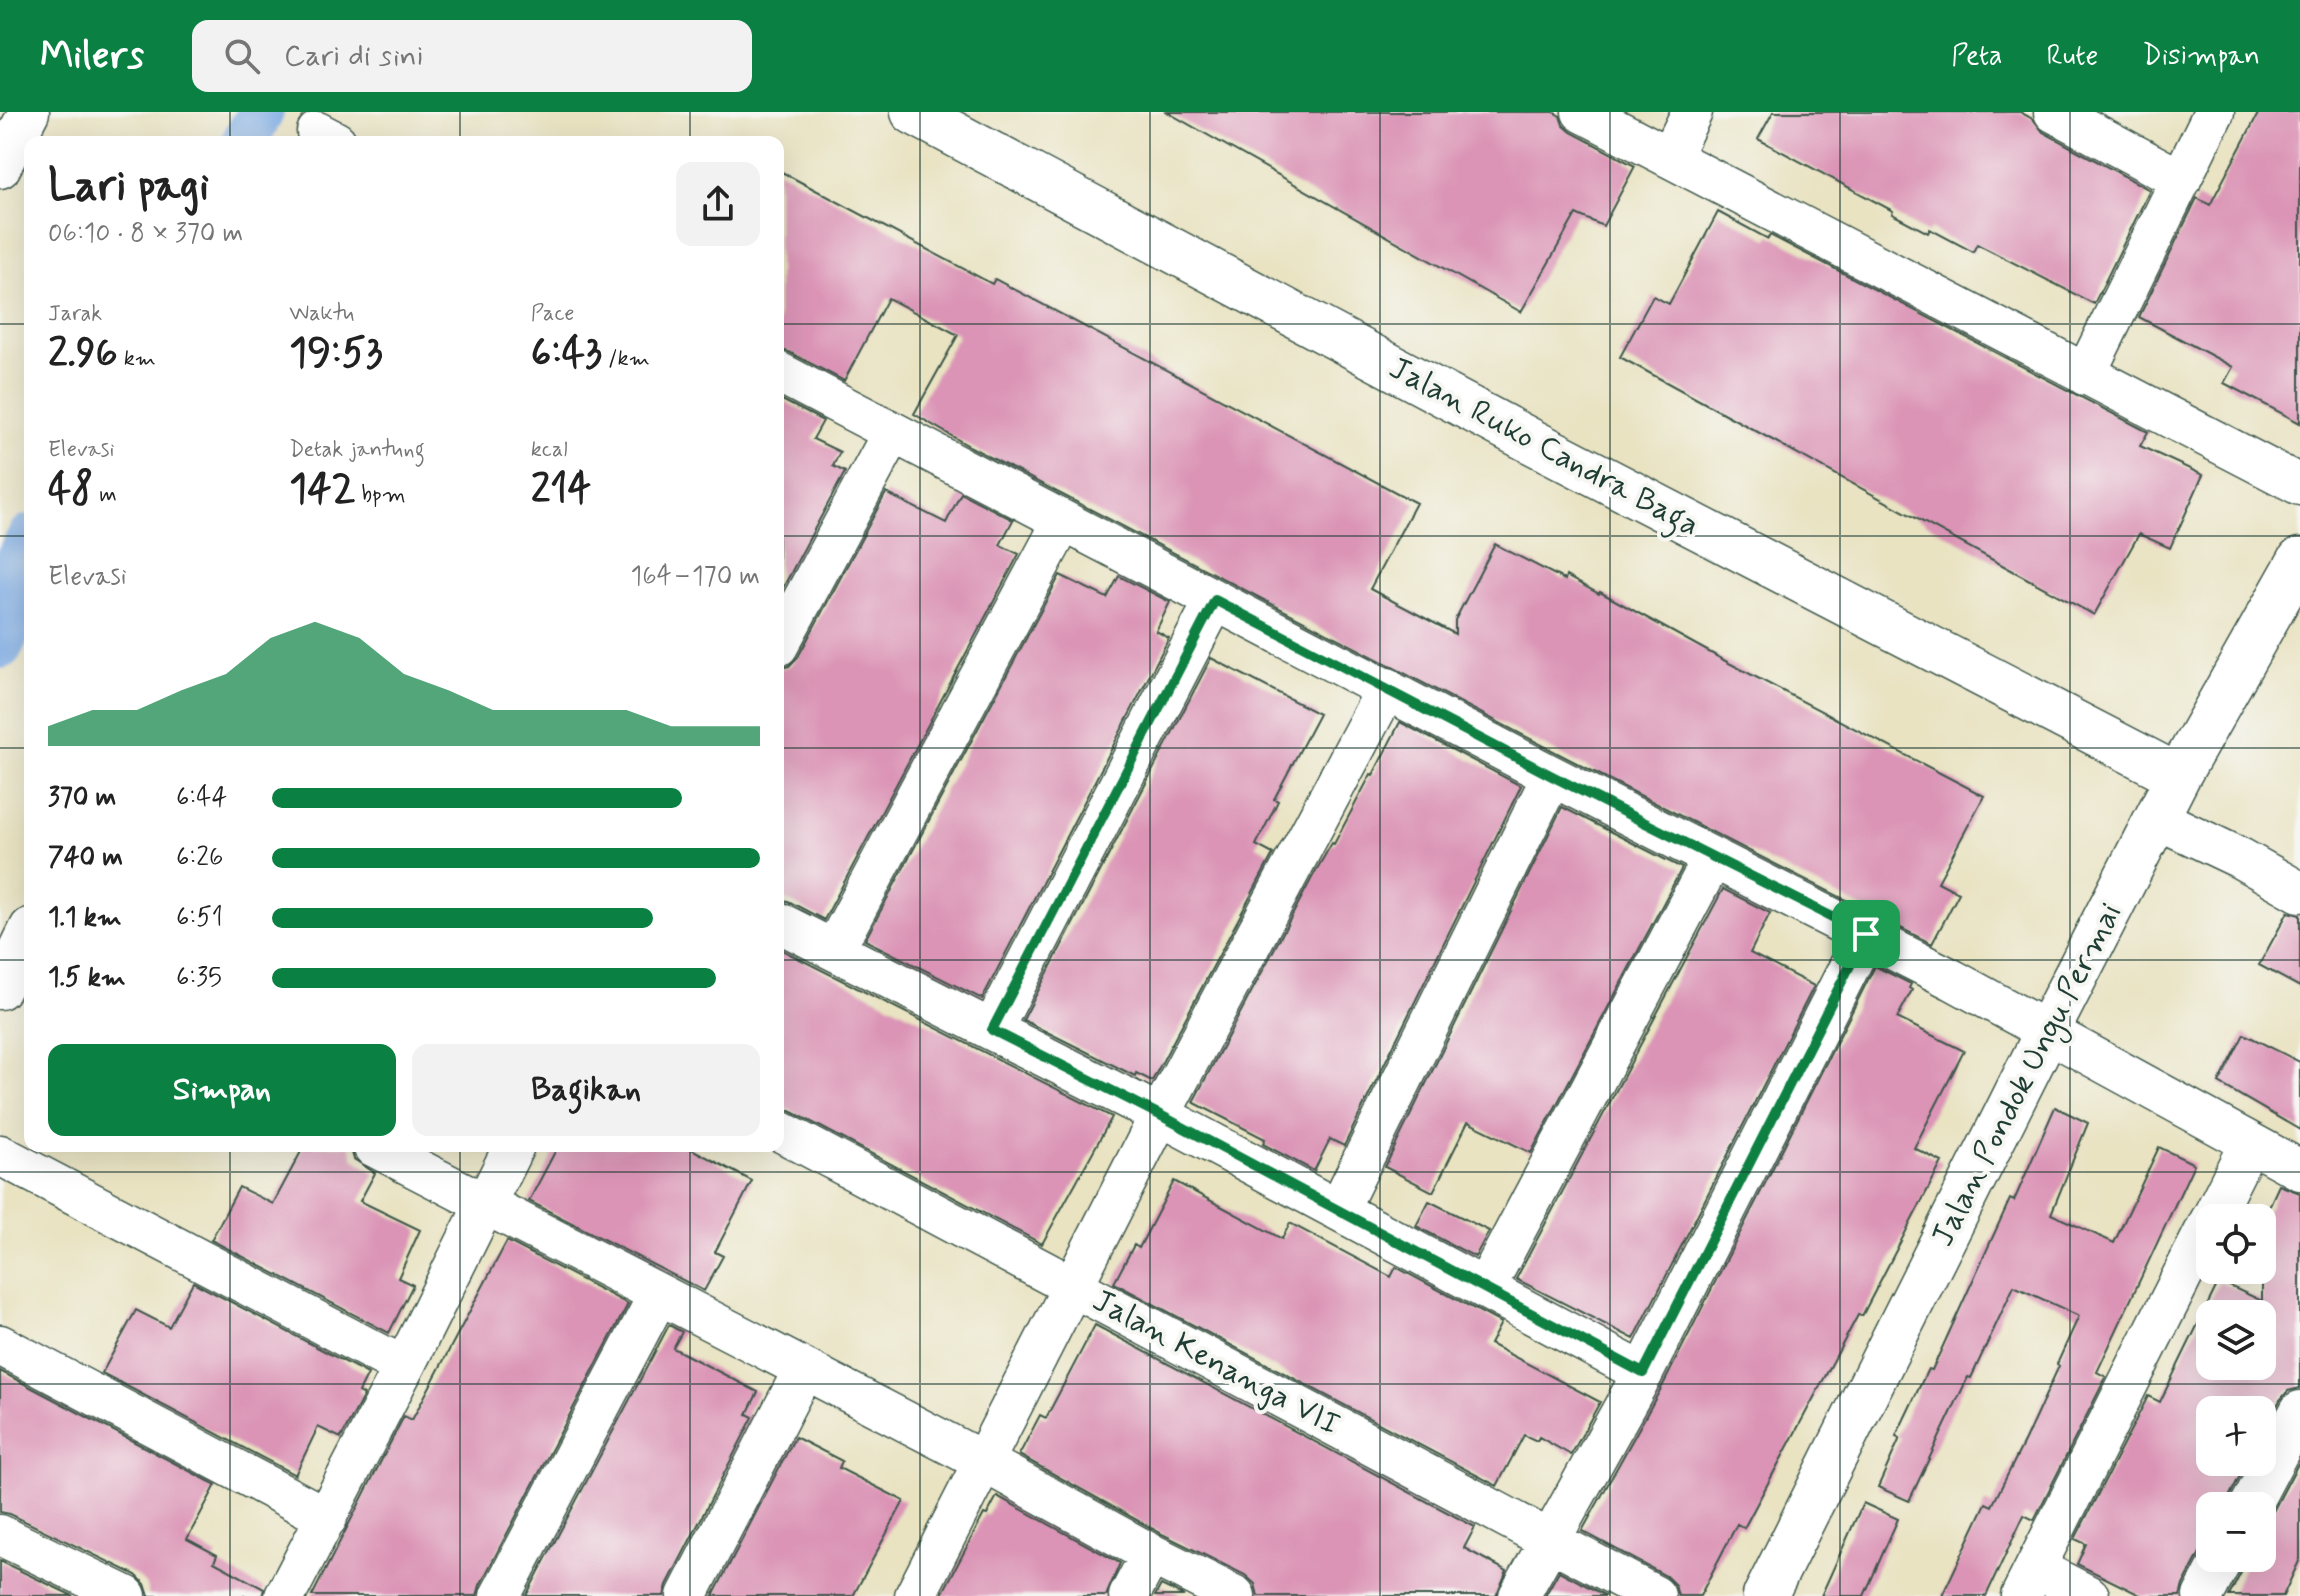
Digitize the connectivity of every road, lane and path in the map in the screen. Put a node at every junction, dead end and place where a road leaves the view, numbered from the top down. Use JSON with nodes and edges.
{"nodes":[{"id":1,"x":29,"y":112,"type":"edge"},
{"id":2,"x":913,"y":112,"type":"edge"},
{"id":3,"x":1582,"y":112,"type":"edge"},
{"id":4,"x":1692,"y":112,"type":"edge"},
{"id":5,"x":2054,"y":112,"type":"edge"},
{"id":6,"x":2214,"y":112,"type":"edge"},
{"id":7,"x":3,"y":157,"type":"edge"},
{"id":8,"x":1670,"y":157,"type":"junction"},
{"id":9,"x":2181,"y":180,"type":"junction"},
{"id":10,"x":784,"y":375,"type":"edge"},
{"id":11,"x":2085,"y":375,"type":"junction"},
{"id":12,"x":893,"y":432,"type":"junction"},
{"id":13,"x":2300,"y":485,"type":"edge"},
{"id":14,"x":1063,"y":521,"type":"junction"},
{"id":15,"x":2300,"y":560,"type":"edge"},
{"id":16,"x":1215,"y":600,"type":"junction"},
{"id":17,"x":784,"y":635,"type":"edge"},
{"id":18,"x":1387,"y":688,"type":"junction"},
{"id":19,"x":1552,"y":776,"type":"junction"},
{"id":20,"x":2178,"y":776,"type":"junction"},
{"id":21,"x":2158,"y":819,"type":"junction"},
{"id":22,"x":1713,"y":858,"type":"junction"},
{"id":23,"x":2300,"y":892,"type":"edge"},
{"id":24,"x":784,"y":925,"type":"edge"},
{"id":25,"x":1866,"y":934,"type":"junction"},
{"id":26,"x":834,"y":950,"type":"junction"},
{"id":27,"x":992,"y":1030,"type":"junction"},
{"id":28,"x":2047,"y":1032,"type":"junction"},
{"id":29,"x":1160,"y":1115,"type":"junction"},
{"id":30,"x":784,"y":1133,"type":"edge"},
{"id":31,"x":2249,"y":1144,"type":"junction"},
{"id":32,"x":384,"y":1152,"type":"edge"},
{"id":33,"x":511,"y":1152,"type":"edge"},
{"id":34,"x":0,"y":1155,"type":"edge"},
{"id":35,"x":2300,"y":1170,"type":"edge"},
{"id":36,"x":483,"y":1204,"type":"junction"},
{"id":37,"x":2219,"y":1204,"type":"edge"},
{"id":38,"x":1338,"y":1210,"type":"junction"},
{"id":39,"x":2196,"y":1250,"type":"edge"},
{"id":40,"x":1073,"y":1286,"type":"junction"},
{"id":41,"x":1485,"y":1288,"type":"junction"},
{"id":42,"x":659,"y":1294,"type":"junction"},
{"id":43,"x":0,"y":1345,"type":"edge"},
{"id":44,"x":404,"y":1367,"type":"junction"},
{"id":45,"x":804,"y":1369,"type":"junction"},
{"id":46,"x":1643,"y":1373,"type":"junction"},
{"id":47,"x":2300,"y":1411,"type":"edge"},
{"id":48,"x":984,"y":1462,"type":"junction"},
{"id":49,"x":2257,"y":1492,"type":"edge"},
{"id":50,"x":327,"y":1518,"type":"junction"},
{"id":51,"x":0,"y":1535,"type":"edge"},
{"id":52,"x":1549,"y":1540,"type":"junction"},
{"id":53,"x":1151,"y":1554,"type":"junction"},
{"id":54,"x":2216,"y":1572,"type":"edge"},
{"id":55,"x":2028,"y":1582,"type":"edge"},
{"id":56,"x":126,"y":1596,"type":"edge"},
{"id":57,"x":285,"y":1596,"type":"edge"},
{"id":58,"x":500,"y":1596,"type":"edge"},
{"id":59,"x":687,"y":1596,"type":"edge"},
{"id":60,"x":915,"y":1596,"type":"edge"},
{"id":61,"x":1129,"y":1596,"type":"edge"},
{"id":62,"x":1235,"y":1596,"type":"edge"},
{"id":63,"x":1519,"y":1596,"type":"edge"},
{"id":64,"x":1655,"y":1596,"type":"edge"},
{"id":65,"x":1765,"y":1596,"type":"edge"},
{"id":66,"x":2089,"y":1596,"type":"edge"},
{"id":67,"x":2203,"y":1596,"type":"edge"}],
"edges":[{"from":1,"to":7,"type":"street"},
{"from":2,"to":20,"type":"street","name":"Jalan Ruko Candra Baga"},
{"from":3,"to":8,"type":"street"},
{"from":4,"to":8,"type":"street"},
{"from":5,"to":9,"type":"street"},
{"from":6,"to":9,"type":"street"},
{"from":8,"to":11,"type":"street"},
{"from":9,"to":11,"type":"street"},
{"from":10,"to":12,"type":"street"},
{"from":11,"to":13,"type":"street"},
{"from":12,"to":14,"type":"street"},
{"from":12,"to":17,"type":"street"},
{"from":14,"to":16,"type":"street"},
{"from":14,"to":26,"type":"street"},
{"from":15,"to":20,"type":"street","name":"Jalan Pondok Ungu Permai"},
{"from":16,"to":18,"type":"street"},
{"from":16,"to":27,"type":"street"},
{"from":18,"to":19,"type":"street"},
{"from":18,"to":29,"type":"street"},
{"from":19,"to":22,"type":"street"},
{"from":19,"to":38,"type":"street"},
{"from":20,"to":21,"type":"street","name":"Jalan Pondok Ungu Permai"},
{"from":21,"to":23,"type":"street"},
{"from":21,"to":28,"type":"street","name":"Jalan Pondok Ungu Permai"},
{"from":22,"to":25,"type":"street"},
{"from":22,"to":41,"type":"street"},
{"from":24,"to":26,"type":"street"},
{"from":25,"to":28,"type":"street"},
{"from":25,"to":46,"type":"street"},
{"from":26,"to":27,"type":"street"},
{"from":27,"to":29,"type":"street"},
{"from":28,"to":31,"type":"street"},
{"from":28,"to":65,"type":"street","name":"Jalan Pondok Ungu Permai"},
{"from":29,"to":38,"type":"street"},
{"from":29,"to":40,"type":"street"},
{"from":30,"to":40,"type":"street","name":"Jalan Kenanga VII"},
{"from":31,"to":35,"type":"street"},
{"from":31,"to":37,"type":"street"},
{"from":32,"to":36,"type":"street"},
{"from":33,"to":36,"type":"street"},
{"from":34,"to":44,"type":"street"},
{"from":36,"to":42,"type":"street"},
{"from":36,"to":44,"type":"street"},
{"from":38,"to":41,"type":"street"},
{"from":39,"to":55,"type":"street"},
{"from":40,"to":48,"type":"street"},
{"from":40,"to":52,"type":"street","name":"Jalan Kenanga VII"},
{"from":41,"to":46,"type":"street"},
{"from":42,"to":45,"type":"street"},
{"from":42,"to":58,"type":"street"},
{"from":43,"to":50,"type":"street"},
{"from":44,"to":50,"type":"street"},
{"from":45,"to":48,"type":"street"},
{"from":45,"to":59,"type":"street"},
{"from":46,"to":52,"type":"street"},
{"from":47,"to":49,"type":"street"},
{"from":48,"to":53,"type":"street"},
{"from":48,"to":60,"type":"street"},
{"from":50,"to":57,"type":"street"},
{"from":51,"to":56,"type":"street"},
{"from":52,"to":63,"type":"street"},
{"from":52,"to":64,"type":"street","name":"Jalan Kenanga VII"},
{"from":53,"to":61,"type":"street"},
{"from":53,"to":62,"type":"street"},
{"from":54,"to":67,"type":"street"},
{"from":55,"to":66,"type":"street"}]}
